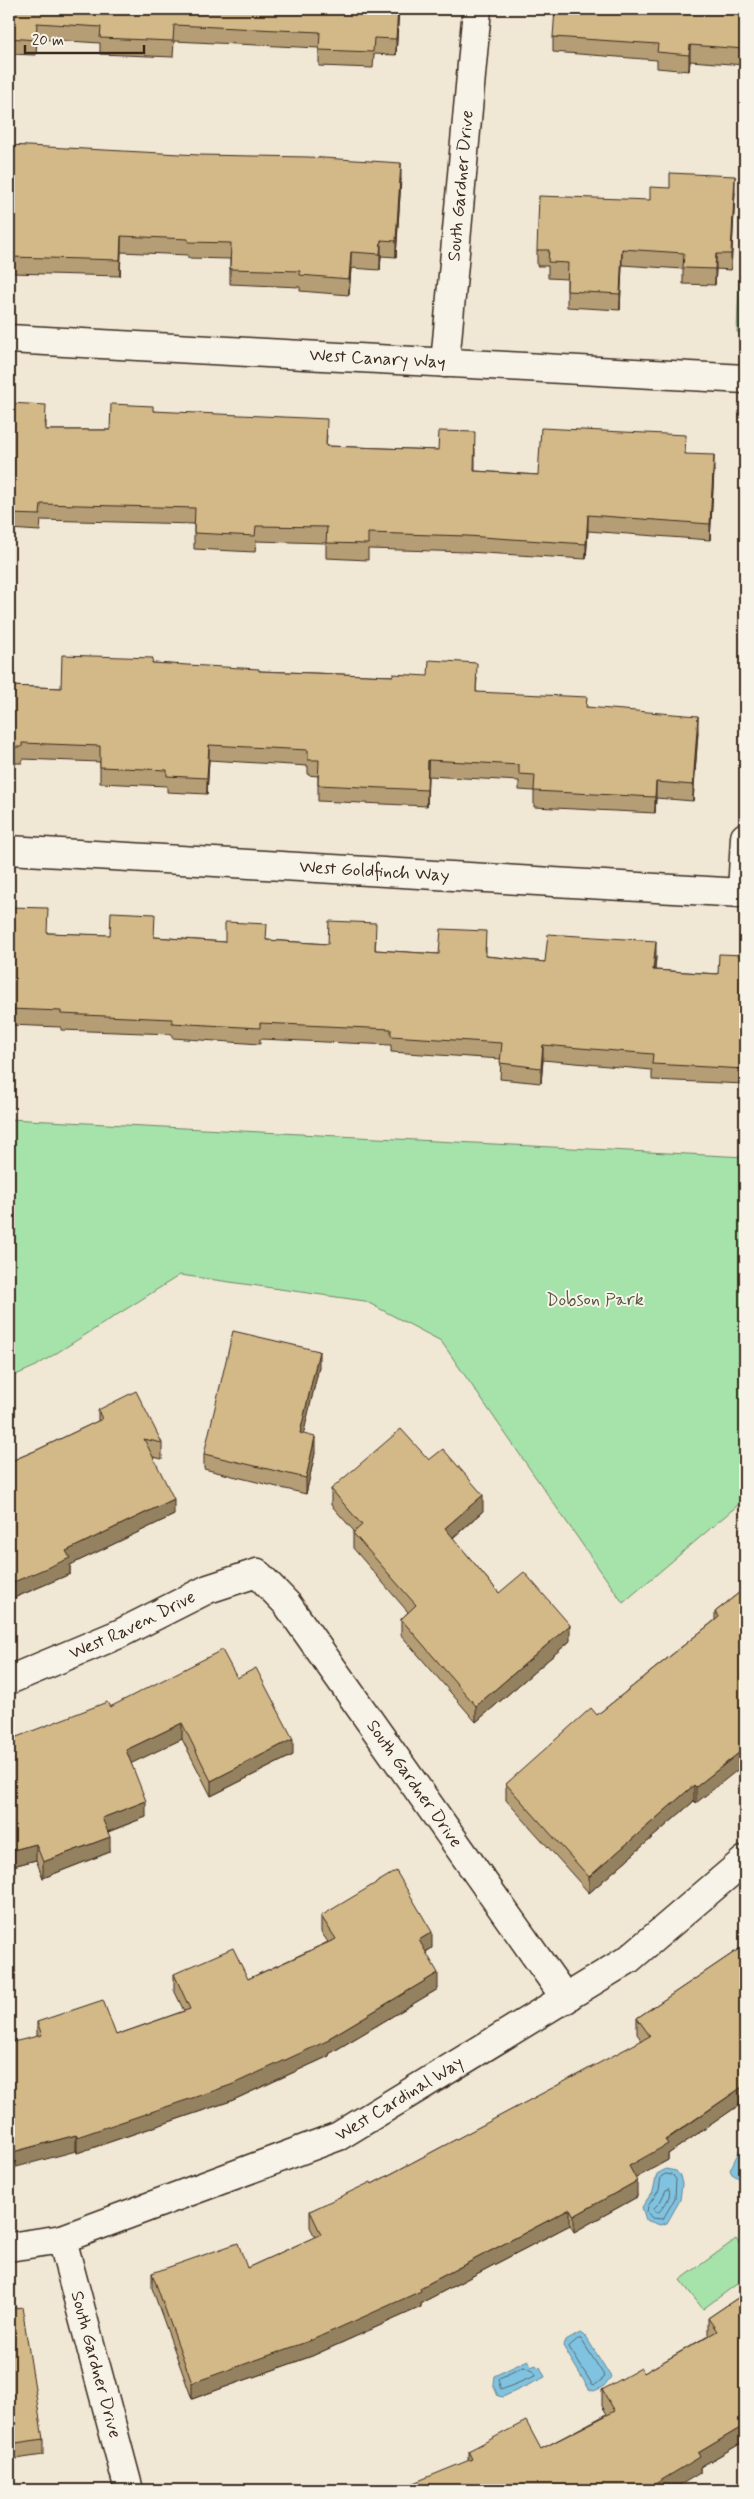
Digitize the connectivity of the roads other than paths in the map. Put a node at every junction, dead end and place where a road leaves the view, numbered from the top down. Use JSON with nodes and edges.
{"nodes":[{"id":1,"x":477,"y":9,"type":"edge"},
{"id":2,"x":9,"y":339,"type":"edge"},
{"id":3,"x":444,"y":362,"type":"junction"},
{"id":4,"x":745,"y":379,"type":"edge"},
{"id":5,"x":745,"y":837,"type":"edge"},
{"id":6,"x":9,"y":850,"type":"edge"},
{"id":7,"x":257,"y":1573,"type":"joint"},
{"id":8,"x":9,"y":1680,"type":"edge"},
{"id":9,"x":745,"y":1860,"type":"edge"},
{"id":10,"x":566,"y":1999,"type":"junction"},
{"id":11,"x":62,"y":2239,"type":"junction"},
{"id":12,"x":9,"y":2247,"type":"edge"},
{"id":13,"x":129,"y":2490,"type":"edge"}],
"edges":[{"from":1,"to":3,"type":"street","name":"South Gardner Drive"},
{"from":2,"to":3,"type":"street","name":"West Canary Way"},
{"from":3,"to":4,"type":"street","name":"West Canary Way"},
{"from":5,"to":6,"type":"street","name":"West Goldfinch Way"},
{"from":7,"to":8,"type":"street","name":"West Raven Drive"},
{"from":7,"to":10,"type":"street","name":"South Gardner Drive"},
{"from":9,"to":10,"type":"street","name":"West Cardinal Way"},
{"from":10,"to":11,"type":"street","name":"West Cardinal Way"},
{"from":11,"to":12,"type":"street","name":"West Cardinal Way"},
{"from":11,"to":13,"type":"street","name":"South Gardner Drive"}]}
